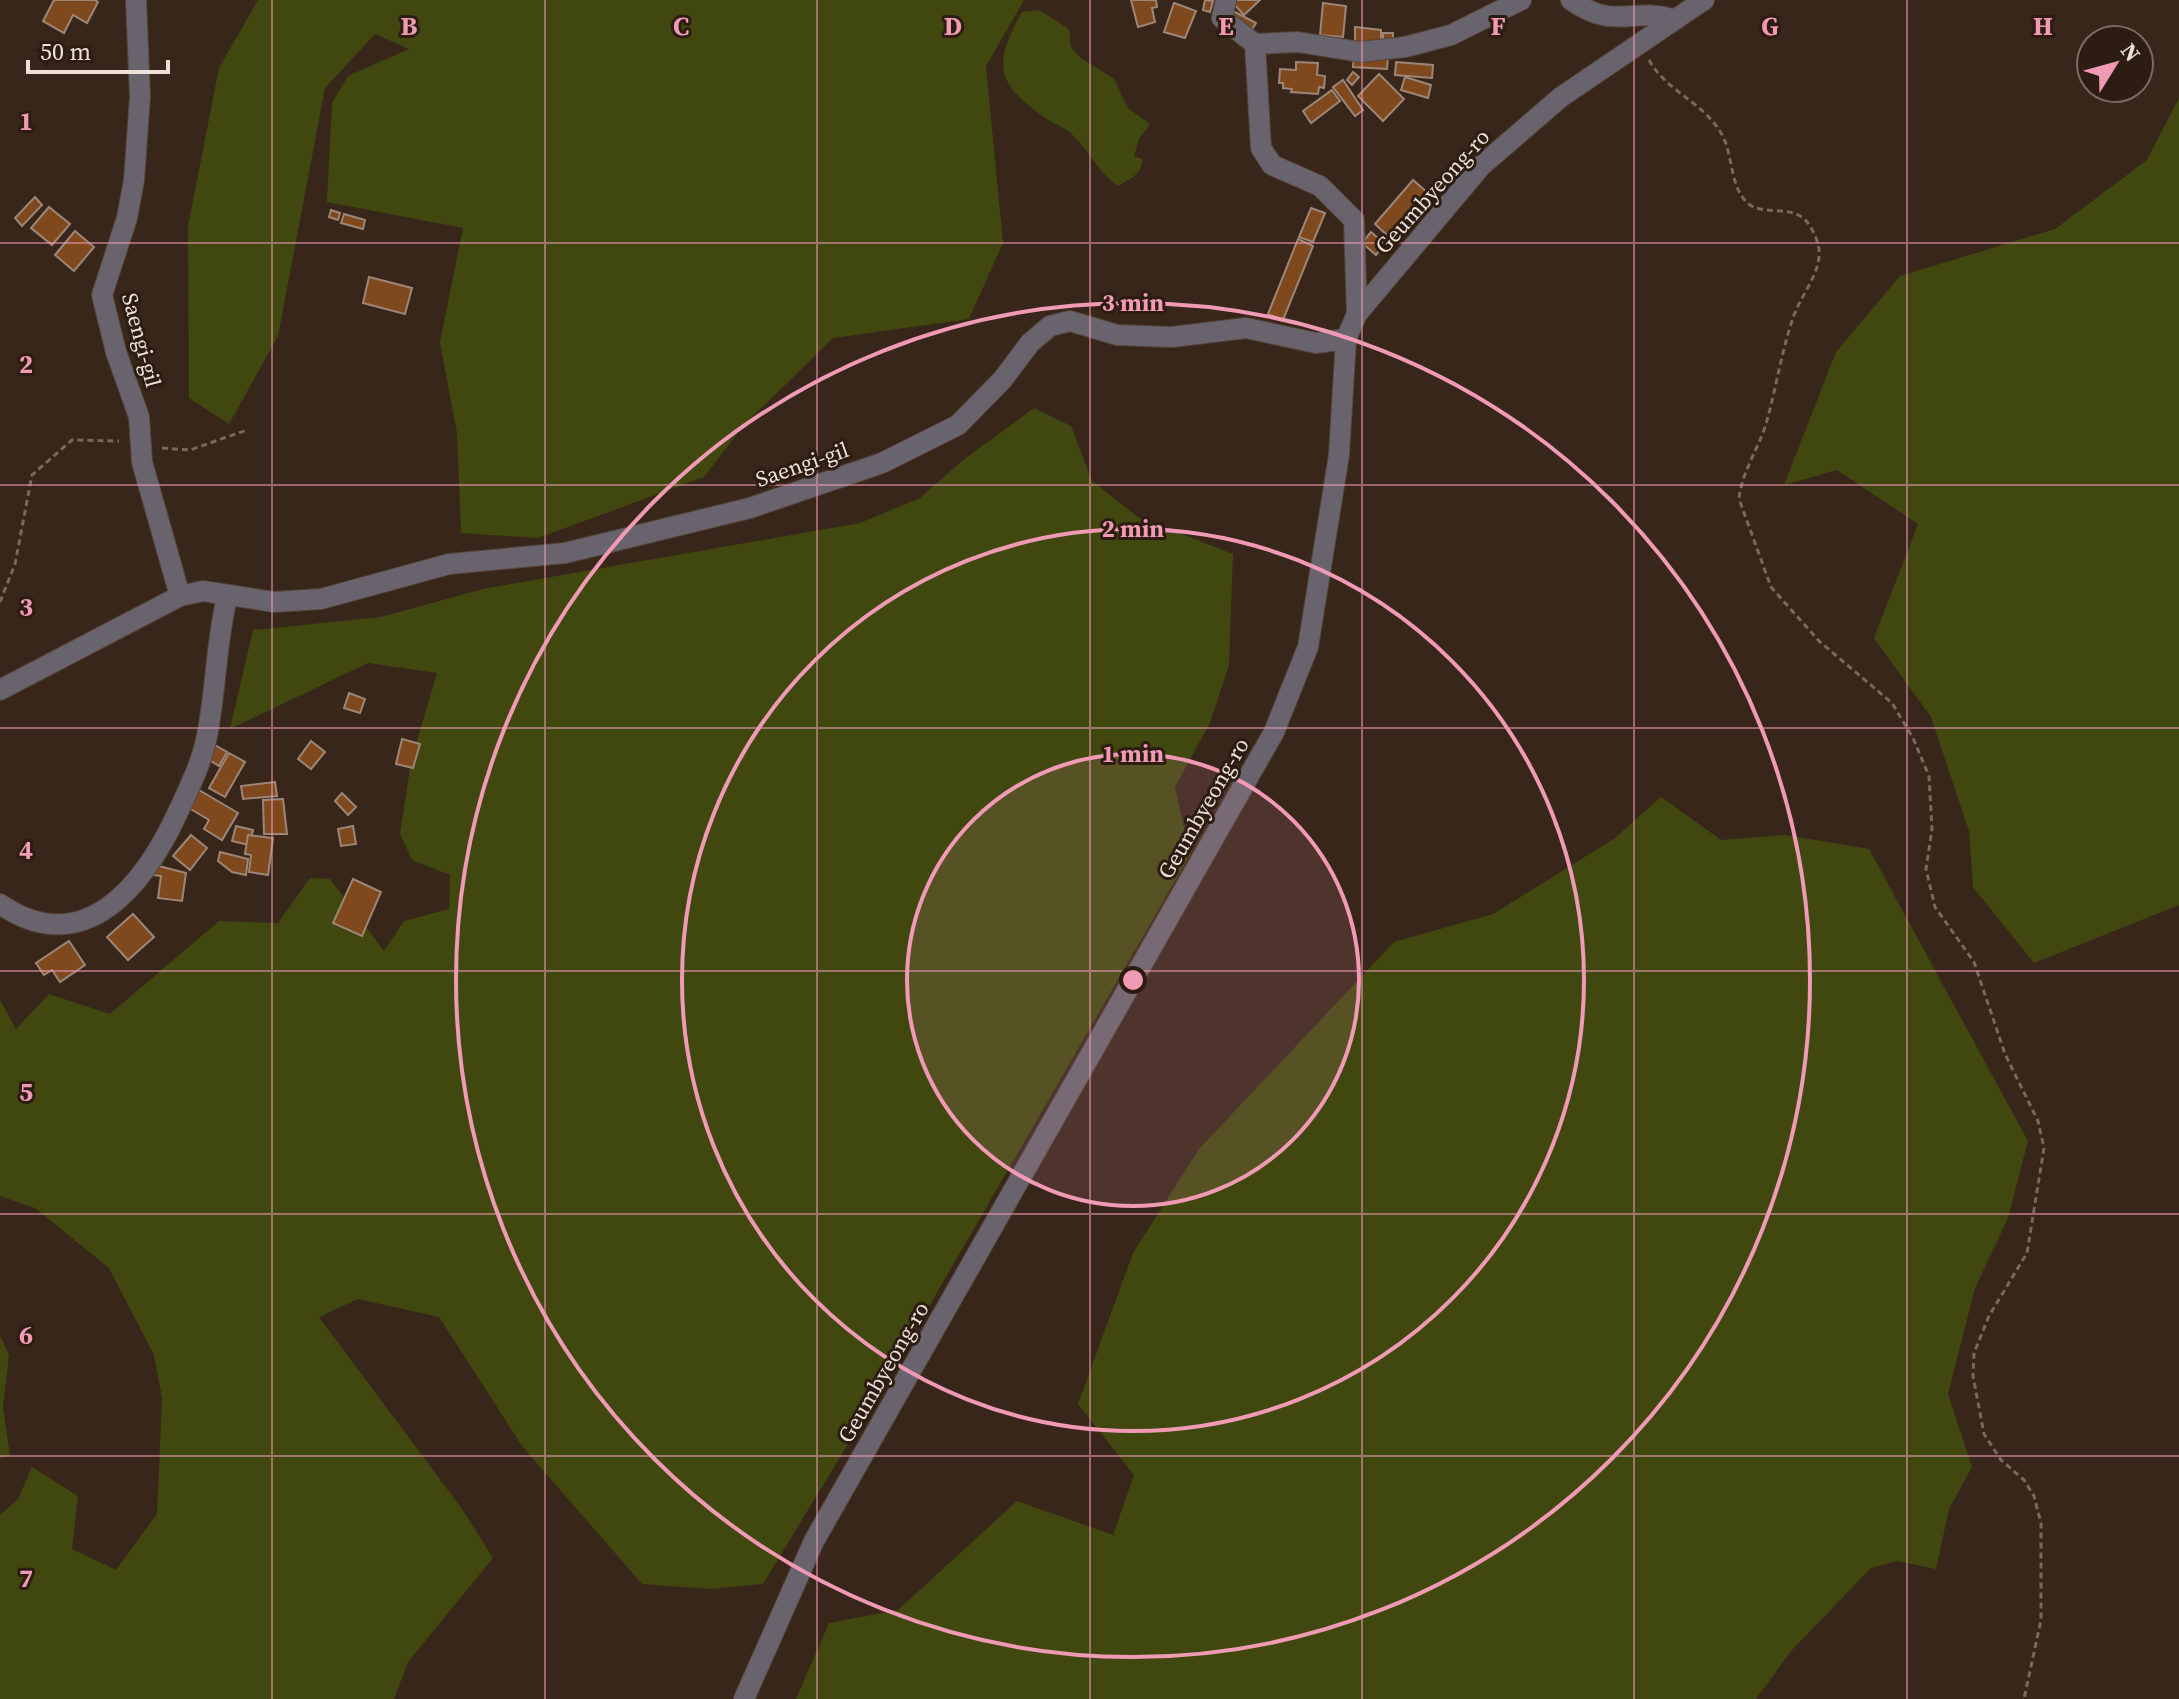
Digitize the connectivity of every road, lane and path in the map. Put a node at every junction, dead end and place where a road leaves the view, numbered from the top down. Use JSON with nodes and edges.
{"nodes":[{"id":1,"x":136,"y":0,"type":"edge"},
{"id":2,"x":1226,"y":0,"type":"edge"},
{"id":3,"x":1521,"y":0,"type":"edge"},
{"id":4,"x":1571,"y":0,"type":"edge"},
{"id":5,"x":1704,"y":0,"type":"edge"},
{"id":6,"x":1673,"y":19,"type":"junction"},
{"id":7,"x":1639,"y":43,"type":"junction"},
{"id":8,"x":1255,"y":44,"type":"junction"},
{"id":9,"x":1357,"y":314,"type":"junction"},
{"id":10,"x":1346,"y":339,"type":"junction"},
{"id":11,"x":247,"y":430,"type":"dead end"},
{"id":12,"x":141,"y":442,"type":"junction"},
{"id":13,"x":180,"y":596,"type":"junction"},
{"id":14,"x":227,"y":597,"type":"junction"},
{"id":15,"x":0,"y":602,"type":"edge"},
{"id":16,"x":0,"y":690,"type":"edge"},
{"id":17,"x":0,"y":904,"type":"edge"},
{"id":18,"x":744,"y":1699,"type":"edge"},
{"id":19,"x":2024,"y":1699,"type":"edge"}],
"edges":[{"from":1,"to":12,"type":"street","name":"Saengi-gil"},
{"from":2,"to":8,"type":"street"},
{"from":3,"to":8,"type":"street"},
{"from":4,"to":6,"type":"street"},
{"from":5,"to":6,"type":"street","name":"Geumbyeong-ro"},
{"from":6,"to":7,"type":"street","name":"Geumbyeong-ro"},
{"from":7,"to":9,"type":"street","name":"Geumbyeong-ro"},
{"from":7,"to":19,"type":"path"},
{"from":8,"to":9,"type":"street"},
{"from":9,"to":10,"type":"street","name":"Geumbyeong-ro"},
{"from":10,"to":14,"type":"street","name":"Saengi-gil"},
{"from":10,"to":18,"type":"street","name":"Geumbyeong-ro"},
{"from":11,"to":12,"type":"path"},
{"from":12,"to":13,"type":"street","name":"Saengi-gil"},
{"from":12,"to":15,"type":"path"},
{"from":13,"to":14,"type":"street","name":"Saengi-gil"},
{"from":13,"to":16,"type":"street","name":"Saengi-gil"},
{"from":14,"to":17,"type":"street"}]}
